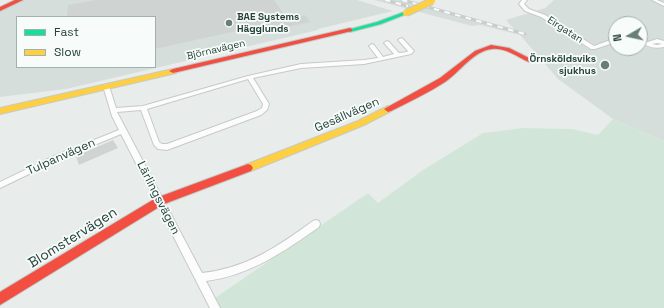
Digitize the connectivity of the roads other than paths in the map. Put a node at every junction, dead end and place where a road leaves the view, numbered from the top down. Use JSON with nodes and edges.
{"nodes":[{"id":1,"x":20,"y":0,"type":"edge"},
{"id":2,"x":432,"y":0,"type":"edge"},
{"id":3,"x":525,"y":0,"type":"edge"},
{"id":4,"x":654,"y":0,"type":"edge"},
{"id":5,"x":664,"y":5,"type":"edge"},
{"id":6,"x":0,"y":9,"type":"edge"},
{"id":7,"x":401,"y":40,"type":"dead end"},
{"id":8,"x":387,"y":43,"type":"dead end"},
{"id":9,"x":608,"y":43,"type":"edge"},
{"id":10,"x":664,"y":44,"type":"edge"},
{"id":11,"x":648,"y":45,"type":"edge"},
{"id":12,"x":372,"y":46,"type":"dead end"},
{"id":13,"x":398,"y":56,"type":"junction"},
{"id":14,"x":382,"y":59,"type":"junction"},
{"id":15,"x":532,"y":61,"type":"dead end"},
{"id":16,"x":250,"y":77,"type":"junction"},
{"id":17,"x":106,"y":86,"type":"junction"},
{"id":18,"x":143,"y":108,"type":"junction"},
{"id":19,"x":113,"y":110,"type":"junction"},
{"id":20,"x":0,"y":111,"type":"edge"},
{"id":21,"x":123,"y":131,"type":"junction"},
{"id":22,"x":0,"y":185,"type":"edge"},
{"id":23,"x":160,"y":201,"type":"junction"},
{"id":24,"x":316,"y":224,"type":"dead end"},
{"id":25,"x":199,"y":278,"type":"junction"},
{"id":26,"x":0,"y":299,"type":"edge"},
{"id":27,"x":215,"y":308,"type":"edge"}],
"edges":[{"from":1,"to":6,"type":"street"},
{"from":2,"to":17,"type":"street","name":"Björnavägen","bridge":true},
{"from":3,"to":9,"type":"street","name":"Eirgatan"},
{"from":4,"to":5,"type":"street"},
{"from":7,"to":13,"type":"street"},
{"from":8,"to":13,"type":"street"},
{"from":10,"to":11,"type":"street"},
{"from":12,"to":14,"type":"street"},
{"from":13,"to":14,"type":"street"},
{"from":14,"to":16,"type":"street"},
{"from":15,"to":23,"type":"street","name":"Gesällvägen"},
{"from":16,"to":18,"type":"street"},
{"from":16,"to":18,"type":"street"},
{"from":17,"to":19,"type":"street","name":"Lärlingsvägen"},
{"from":17,"to":20,"type":"street","name":"Björnavägen"},
{"from":18,"to":19,"type":"street"},
{"from":19,"to":21,"type":"street","name":"Lärlingsvägen"},
{"from":21,"to":22,"type":"street","name":"Tulpanvägen"},
{"from":21,"to":23,"type":"street","name":"Lärlingsvägen"},
{"from":23,"to":25,"type":"street","name":"Lärlingsvägen"},
{"from":23,"to":26,"type":"street","name":"Blomstervägen"},
{"from":24,"to":25,"type":"street"},
{"from":25,"to":27,"type":"street","name":"Lärlingsvägen"}]}
